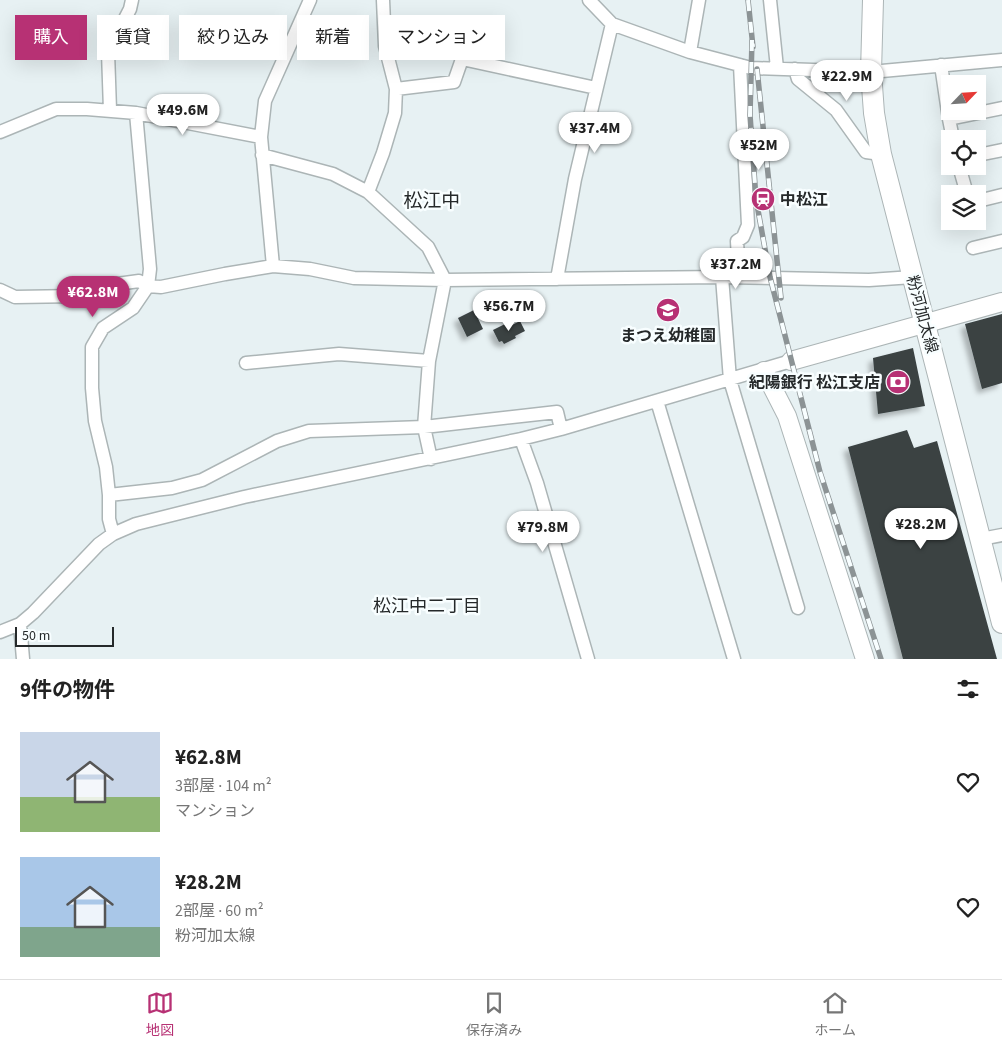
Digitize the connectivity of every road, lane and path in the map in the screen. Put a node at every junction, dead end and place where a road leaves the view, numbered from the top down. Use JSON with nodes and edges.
{"nodes":[{"id":1,"x":132,"y":0,"type":"edge"},
{"id":2,"x":310,"y":0,"type":"edge"},
{"id":3,"x":383,"y":0,"type":"edge"},
{"id":4,"x":589,"y":0,"type":"edge"},
{"id":5,"x":699,"y":0,"type":"edge"},
{"id":6,"x":770,"y":0,"type":"edge"},
{"id":7,"x":873,"y":0,"type":"edge"},
{"id":8,"x":612,"y":24,"type":"junction"},
{"id":9,"x":690,"y":52,"type":"junction"},
{"id":10,"x":1002,"y":60,"type":"edge"},
{"id":11,"x":740,"y":65,"type":"junction"},
{"id":12,"x":941,"y":65,"type":"junction"},
{"id":13,"x":777,"y":68,"type":"junction"},
{"id":14,"x":795,"y":69,"type":"junction"},
{"id":15,"x":872,"y":72,"type":"junction"},
{"id":16,"x":942,"y":75,"type":"edge"},
{"id":17,"x":596,"y":88,"type":"junction"},
{"id":18,"x":396,"y":89,"type":"junction"},
{"id":19,"x":1002,"y":108,"type":"edge"},
{"id":20,"x":110,"y":110,"type":"junction"},
{"id":21,"x":986,"y":111,"type":"edge"},
{"id":22,"x":136,"y":113,"type":"junction"},
{"id":23,"x":0,"y":132,"type":"edge"},
{"id":24,"x":261,"y":137,"type":"junction"},
{"id":25,"x":1002,"y":150,"type":"edge"},
{"id":26,"x":986,"y":153,"type":"edge"},
{"id":27,"x":881,"y":154,"type":"junction"},
{"id":28,"x":262,"y":155,"type":"junction"},
{"id":29,"x":368,"y":192,"type":"junction"},
{"id":30,"x":1002,"y":195,"type":"edge"},
{"id":31,"x":986,"y":199,"type":"edge"},
{"id":32,"x":1002,"y":241,"type":"edge"},
{"id":33,"x":973,"y":248,"type":"dead end"},
{"id":34,"x":272,"y":266,"type":"junction"},
{"id":35,"x":722,"y":277,"type":"junction"},
{"id":36,"x":739,"y":277,"type":"junction"},
{"id":37,"x":913,"y":278,"type":"junction"},
{"id":38,"x":557,"y":279,"type":"junction"},
{"id":39,"x":445,"y":280,"type":"junction"},
{"id":40,"x":148,"y":286,"type":"junction"},
{"id":41,"x":0,"y":290,"type":"edge"},
{"id":42,"x":1002,"y":302,"type":"edge"},
{"id":43,"x":925,"y":323,"type":"junction"},
{"id":44,"x":429,"y":360,"type":"junction"},
{"id":45,"x":791,"y":361,"type":"joint"},
{"id":46,"x":246,"y":363,"type":"dead end"},
{"id":47,"x":764,"y":371,"type":"junction"},
{"id":48,"x":730,"y":380,"type":"junction"},
{"id":49,"x":657,"y":401,"type":"junction"},
{"id":50,"x":424,"y":427,"type":"junction"},
{"id":51,"x":561,"y":429,"type":"junction"},
{"id":52,"x":521,"y":439,"type":"junction"},
{"id":53,"x":431,"y":459,"type":"junction"},
{"id":54,"x":109,"y":495,"type":"junction"},
{"id":55,"x":112,"y":534,"type":"junction"},
{"id":56,"x":1002,"y":535,"type":"edge"},
{"id":57,"x":981,"y":539,"type":"junction"},
{"id":58,"x":798,"y":608,"type":"dead end"},
{"id":59,"x":1002,"y":623,"type":"edge"},
{"id":60,"x":20,"y":624,"type":"junction"},
{"id":61,"x":0,"y":632,"type":"edge"},
{"id":62,"x":23,"y":659,"type":"edge"},
{"id":63,"x":588,"y":659,"type":"edge"},
{"id":64,"x":734,"y":659,"type":"edge"},
{"id":65,"x":866,"y":659,"type":"edge"}],
"edges":[{"from":1,"to":20,"type":"street"},
{"from":2,"to":24,"type":"street"},
{"from":3,"to":18,"type":"street"},
{"from":4,"to":8,"type":"street"},
{"from":5,"to":9,"type":"street"},
{"from":6,"to":13,"type":"street"},
{"from":7,"to":15,"type":"main road","name":"粉河加太線"},
{"from":8,"to":9,"type":"street"},
{"from":8,"to":17,"type":"street"},
{"from":9,"to":11,"type":"street"},
{"from":10,"to":12,"type":"street"},
{"from":11,"to":13,"type":"street"},
{"from":11,"to":36,"type":"street"},
{"from":12,"to":15,"type":"street"},
{"from":12,"to":16,"type":"street"},
{"from":13,"to":14,"type":"street"},
{"from":14,"to":15,"type":"street"},
{"from":14,"to":27,"type":"street"},
{"from":15,"to":27,"type":"main road","name":"粉河加太線"},
{"from":17,"to":18,"type":"street"},
{"from":17,"to":38,"type":"street"},
{"from":18,"to":29,"type":"street"},
{"from":19,"to":21,"type":"street"},
{"from":20,"to":22,"type":"street"},
{"from":20,"to":23,"type":"street"},
{"from":22,"to":24,"type":"street"},
{"from":22,"to":40,"type":"street"},
{"from":24,"to":28,"type":"street"},
{"from":25,"to":26,"type":"street"},
{"from":27,"to":37,"type":"main road","name":"粉河加太線"},
{"from":28,"to":29,"type":"street"},
{"from":28,"to":34,"type":"street"},
{"from":29,"to":39,"type":"street"},
{"from":30,"to":31,"type":"street"},
{"from":32,"to":33,"type":"street"},
{"from":34,"to":39,"type":"street"},
{"from":34,"to":40,"type":"street"},
{"from":35,"to":36,"type":"street"},
{"from":35,"to":38,"type":"street"},
{"from":35,"to":48,"type":"street"},
{"from":36,"to":37,"type":"street"},
{"from":37,"to":43,"type":"main road","name":"粉河加太線"},
{"from":38,"to":39,"type":"street"},
{"from":39,"to":44,"type":"street"},
{"from":40,"to":41,"type":"street"},
{"from":40,"to":54,"type":"street"},
{"from":42,"to":43,"type":"street"},
{"from":43,"to":45,"type":"street"},
{"from":43,"to":57,"type":"main road","name":"粉河加太線"},
{"from":44,"to":46,"type":"street"},
{"from":44,"to":50,"type":"street"},
{"from":45,"to":47,"type":"street"},
{"from":47,"to":48,"type":"street"},
{"from":47,"to":65,"type":"street"},
{"from":48,"to":49,"type":"street"},
{"from":48,"to":58,"type":"street"},
{"from":49,"to":51,"type":"street"},
{"from":49,"to":64,"type":"street"},
{"from":50,"to":51,"type":"street"},
{"from":50,"to":53,"type":"street"},
{"from":50,"to":54,"type":"street"},
{"from":51,"to":52,"type":"street"},
{"from":52,"to":53,"type":"street"},
{"from":52,"to":63,"type":"street"},
{"from":53,"to":55,"type":"street"},
{"from":54,"to":55,"type":"street"},
{"from":55,"to":60,"type":"street"},
{"from":56,"to":57,"type":"street"},
{"from":57,"to":59,"type":"main road","name":"粉河加太線"},
{"from":60,"to":61,"type":"street"},
{"from":60,"to":62,"type":"street"}]}
